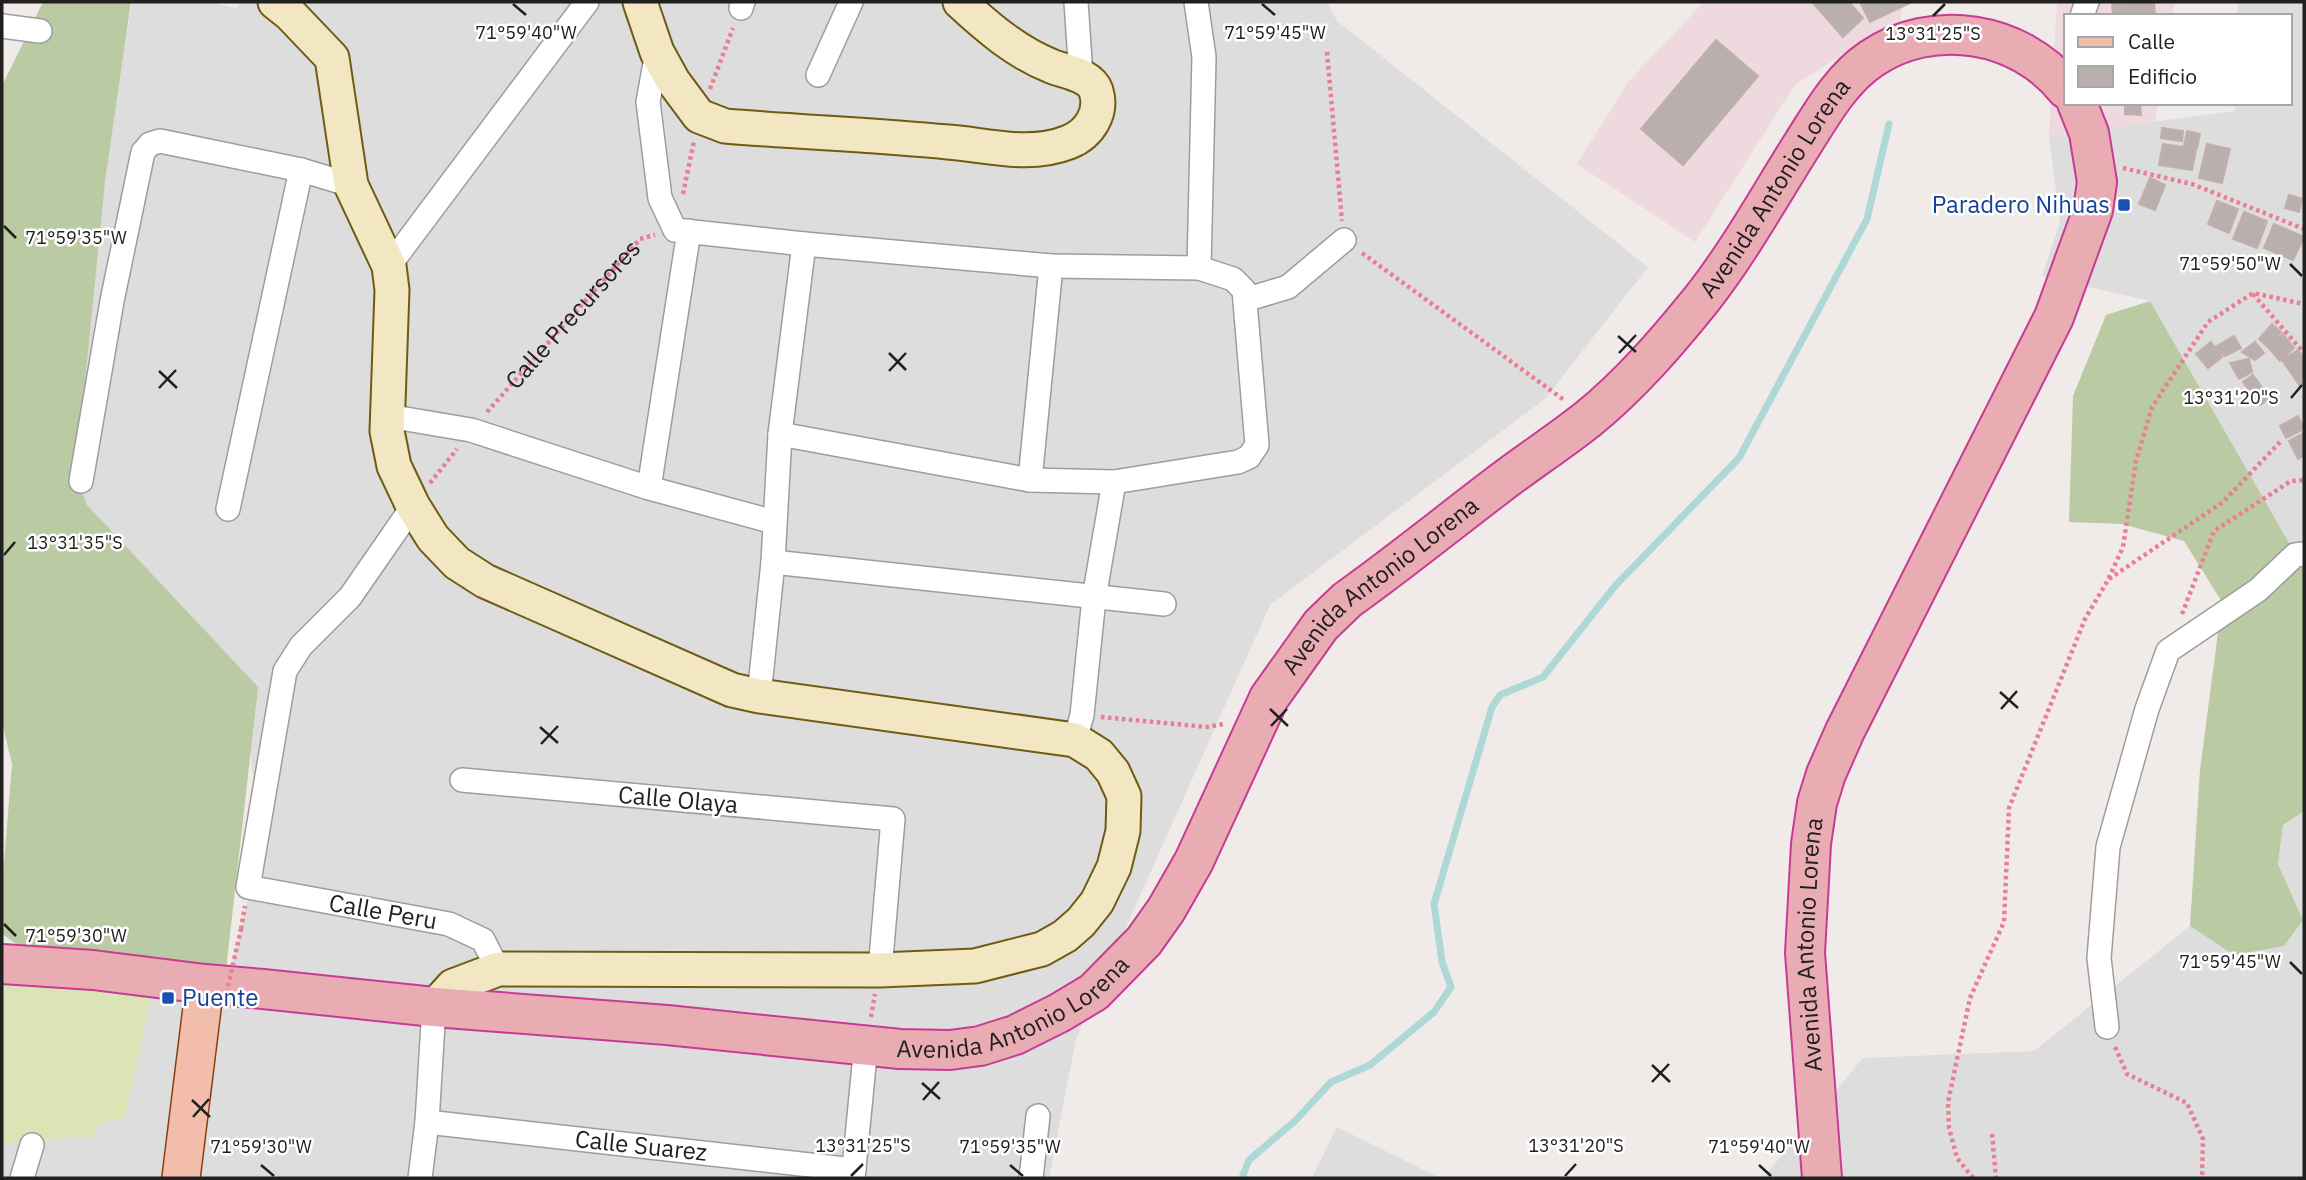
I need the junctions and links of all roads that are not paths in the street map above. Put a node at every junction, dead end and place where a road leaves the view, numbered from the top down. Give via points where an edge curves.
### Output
1 (275, 2) edge
2 (587, 2) edge
3 (640, 2) edge
4 (852, 2) edge
5 (960, 2) edge
6 (1076, 2) edge
7 (1196, 2) edge
8 (2, 26) edge
9 (40, 31) dead end
10 (657, 52) junction
11 (818, 75) dead end
12 (1081, 76) junction
13 (2064, 81) edge
14 (2077, 105) edge
15 (300, 170) junction
16 (351, 185) junction
17 (682, 230) junction
18 (1344, 240) road end
19 (804, 244) junction
20 (389, 266) junction
21 (1051, 266) junction
22 (1199, 268) junction
23 (1245, 300) junction
24 (387, 415) junction
25 (780, 434) junction
26 (1030, 480) junction
27 (81, 481) dead end
28 (1114, 482) junction
29 (649, 488) junction
30 (413, 506) junction
31 (229, 509) dead end
32 (774, 522) junction
33 (2304, 554) edge
34 (773, 562) junction
35 (1094, 597) junction
36 (1164, 604) dead end
37 (760, 696) junction
38 (1079, 727) junction
39 (462, 780) dead end
40 (2, 964) edge
41 (498, 969) junction
42 (880, 970) junction
43 (215, 992) junction
44 (434, 1007) junction
45 (2107, 1027) road end
46 (866, 1045) junction
47 (1038, 1116) dead end
48 (427, 1122) junction
49 (32, 1145) dead end
50 (854, 1174) edge
51 (22, 1178) edge
52 (181, 1178) edge
53 (420, 1178) edge
54 (1031, 1178) edge
55 (1822, 1178) edge

1 - 16 main road via 332,58
2 - 20 street
3 - 10 main road
4 - 11 street
5 - 12 main road via 1012,46
6 - 12 street
7 - 22 street via 1204,57
8 - 9 street
10 - 12 main road via 699,116 725,126 993,149 1069,142 1085,132 1094,122 1097,105 1096,91
10 - 17 street via 648,102 660,198
13 - 46 highway, Avenida Antonio Lorena via 2015,48 1956,33 1895,45 1869,59 1843,85 1729,261 1661,348 1589,418 1347,600 1321,625 1269,698 1194,861 1166,910 1144,941 1094,992 1015,1035 980,1046 929,1050
14 - 55 highway, Avenida Antonio Lorena via 2089,133 2097,182 2093,210 2054,317 1845,731 1817,803 1805,953
15 - 16 street
15 - 27 street via 160,141 143,152
15 - 31 street
16 - 20 main road
17 - 19 street
17 - 29 street
18 - 23 street via 1288,287
19 - 21 street
19 - 25 street
20 - 24 main road
21 - 22 street
21 - 26 street
22 - 23 street via 1233,279 1244,290
23 - 28 street via 1256,445 1249,457
24 - 29 street via 471,430
24 - 30 main road via 394,466
25 - 26 street
25 - 32 street
26 - 28 street
28 - 35 street
29 - 32 street
30 - 37 main road via 433,538 457,563 485,581 732,690
30 - 41 street, Calle Peru via 350,597 301,646 285,671 248,887 449,925 483,940
32 - 34 street
33 - 45 street via 2295,555 2258,590 2168,651 2108,847 2099,958
34 - 35 street
34 - 37 street
35 - 36 street
35 - 38 street
37 - 38 main road
38 - 42 main road via 1114,772 1124,796 1123,831 1114,867 1081,922 1042,948 975,966
39 - 42 street, Calle Olaya via 893,819
40 - 43 highway via 93,970
41 - 42 main road
41 - 44 main road via 453,986
43 - 44 highway, Avenida Antonio Lorena via 263,989
43 - 52 main road
44 - 46 highway, Avenida Antonio Lorena
44 - 48 street
46 - 50 street
47 - 54 street
48 - 50 street, Calle Suarez
48 - 53 street
49 - 51 street

